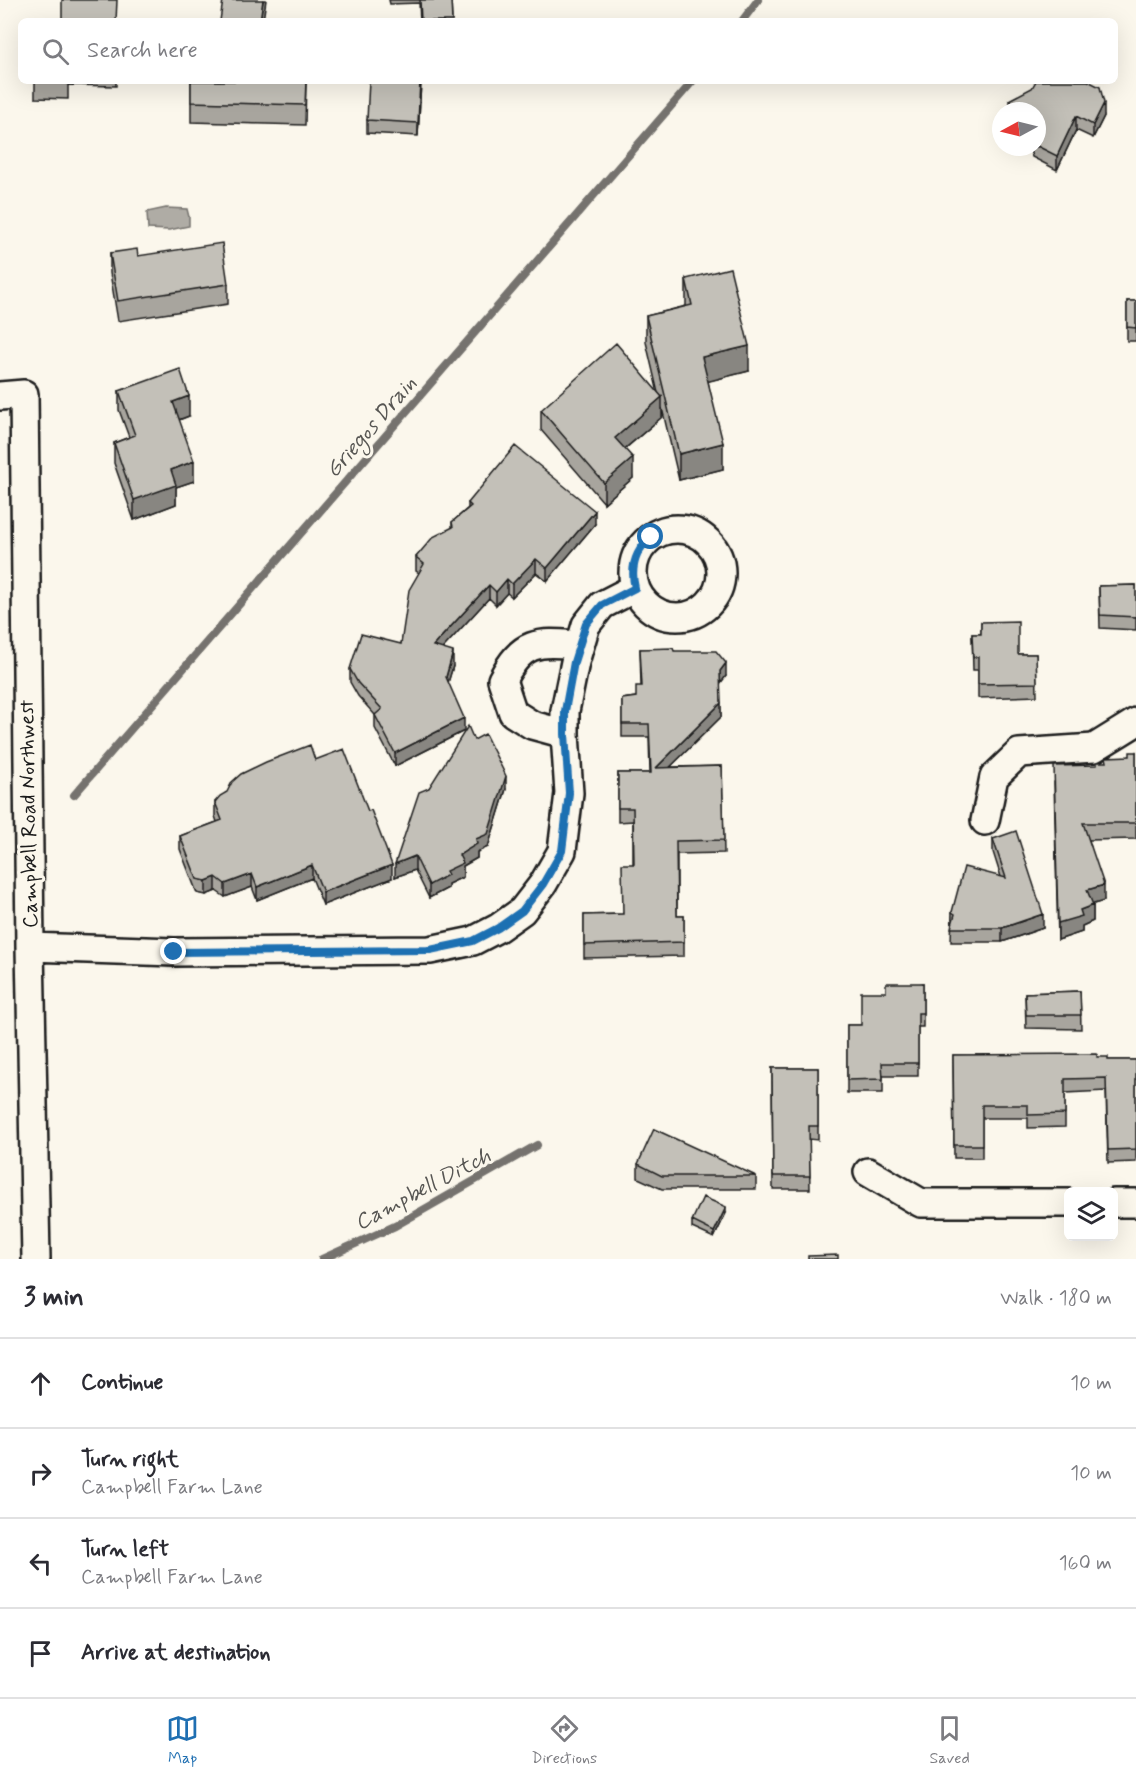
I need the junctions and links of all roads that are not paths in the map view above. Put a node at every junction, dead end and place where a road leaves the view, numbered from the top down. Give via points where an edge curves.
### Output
1 (0, 396) edge
2 (635, 588) dead end
3 (580, 645) junction
4 (1136, 722) edge
5 (565, 734) junction
6 (985, 821) dead end
7 (30, 947) junction
8 (868, 1172) dead end
9 (1064, 1203) edge
10 (1118, 1203) edge
11 (1136, 1203) edge
12 (36, 1259) edge

1 - 7 street, Campbell Road Northwest via 24,394
2 - 3 street via 602,605 586,624
3 - 5 street via 565,711
3 - 5 street via 545,642 526,649 511,663 502,680 513,713 532,725
4 - 6 street via 1094,748 1019,753 994,777
5 - 7 street via 569,793 562,851 522,911 473,941 407,951 174,952
7 - 12 street, Campbell Road Northwest
8 - 9 street via 921,1203
10 - 11 street

